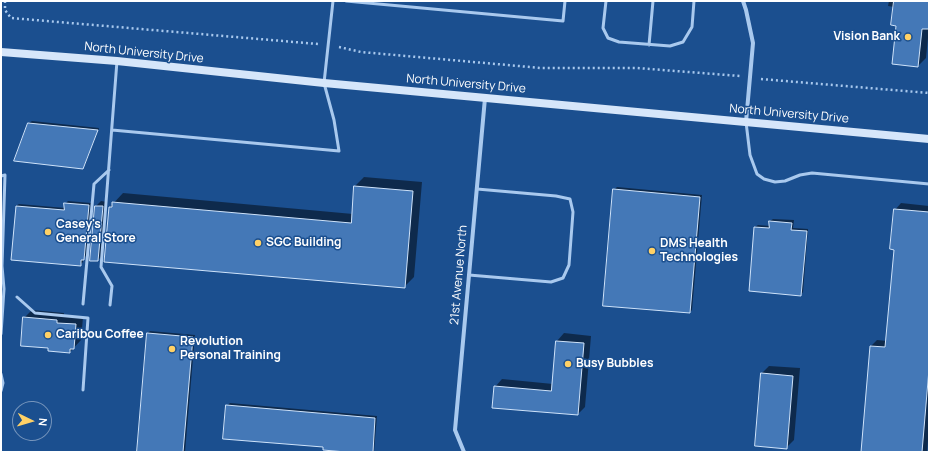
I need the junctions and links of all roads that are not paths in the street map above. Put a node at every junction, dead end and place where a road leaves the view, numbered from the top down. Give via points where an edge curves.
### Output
1 (333, 1) edge
2 (346, 1) edge
3 (565, 1) edge
4 (606, 1) edge
5 (653, 1) edge
6 (694, 1) edge
7 (743, 1) edge
8 (649, 45) junction
9 (1, 52) edge
10 (117, 61) junction
11 (324, 83) junction
12 (485, 98) junction
13 (746, 122) junction
14 (112, 130) junction
15 (929, 139) edge
16 (109, 170) junction
17 (3, 175) edge
18 (929, 184) edge
19 (477, 189) junction
20 (469, 275) junction
21 (17, 297) dead end
22 (83, 304) dead end
23 (110, 306) dead end
24 (1, 334) edge
25 (1, 374) edge
26 (83, 390) dead end
27 (1, 391) edge
28 (464, 452) edge

1 - 11 lane
2 - 3 lane via 563,21
4 - 8 lane via 603,28 608,38 619,42
5 - 8 lane
6 - 8 lane via 692,27 683,42 670,46
7 - 13 street via 753,43
9 - 10 main road, North University Drive
10 - 11 main road, North University Drive
10 - 14 lane
11 - 12 main road, North University Drive
11 - 14 lane via 339,151
12 - 13 main road, North University Drive
12 - 19 street, 21st Avenue North
13 - 15 main road, North University Drive
13 - 18 lane via 750,154 757,174 764,179 785,181 800,175 812,174
14 - 16 lane
16 - 22 lane via 94,184
16 - 23 lane via 101,267 112,286
17 - 24 lane via 4,289
19 - 20 street, 21st Avenue North
19 - 20 lane via 570,199 573,212 569,265 563,278 551,282
20 - 28 street, 21st Avenue North via 456,430
21 - 26 lane via 35,313 88,318
25 - 27 lane

